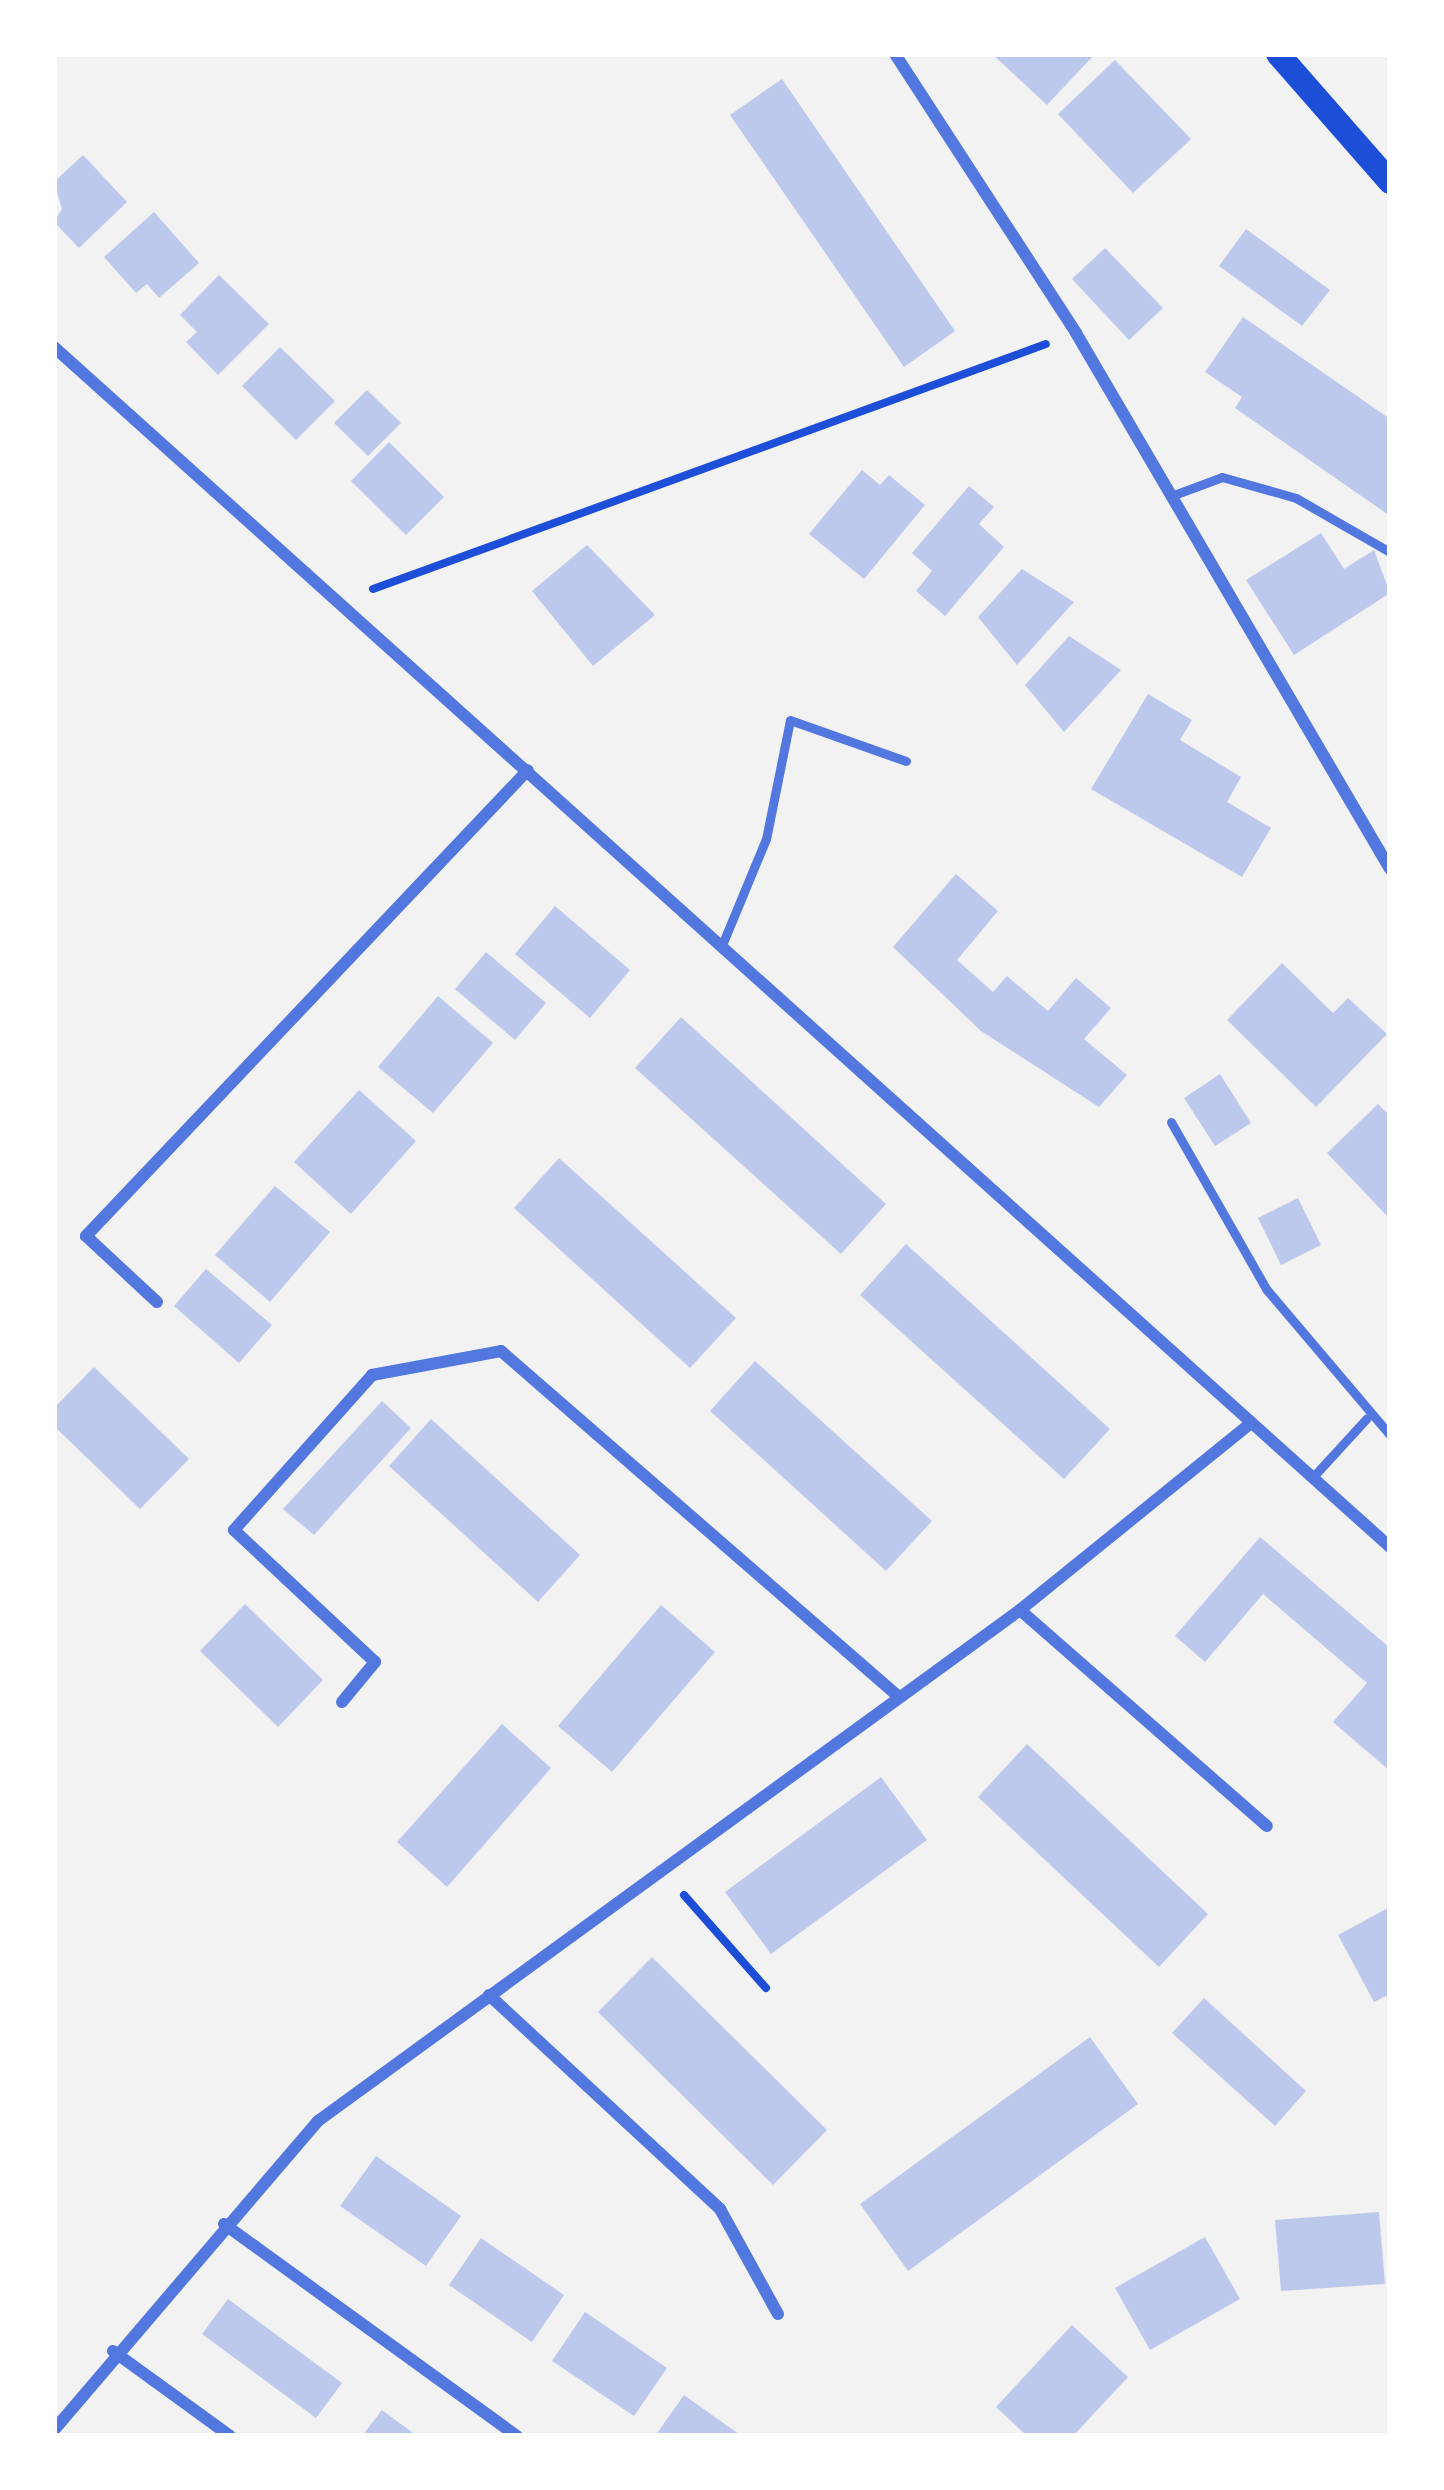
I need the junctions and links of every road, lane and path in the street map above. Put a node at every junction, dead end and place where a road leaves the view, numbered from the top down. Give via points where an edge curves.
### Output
1 (896, 54) edge
2 (1278, 54) edge
3 (1390, 182) edge
4 (1076, 334) junction
5 (54, 347) edge
6 (1171, 496) junction
7 (1390, 552) edge
8 (344, 600) junction
9 (906, 761) dead end
10 (529, 770) junction
11 (1390, 869) edge
12 (722, 945) junction
13 (1171, 1123) dead end
14 (158, 1302) dead end
15 (1367, 1418) junction
16 (1252, 1424) junction
17 (1390, 1435) edge
18 (1312, 1478) junction
19 (1390, 1547) edge
20 (1020, 1610) junction
21 (899, 1697) junction
22 (342, 1702) dead end
23 (1268, 1826) dead end
24 (663, 1871) junction
25 (766, 1988) dead end
26 (489, 1994) junction
27 (224, 2224) junction
28 (778, 2314) dead end
29 (113, 2351) junction
30 (54, 2430) edge
31 (517, 2435) edge
32 (230, 2436) edge

1 - 4 street
2 - 3 main road
4 - 6 street
4 - 8 path
5 - 8 street
6 - 7 lane via 1240,482 1296,498
6 - 11 street
8 - 10 street
9 - 12 lane via 790,720 766,839
10 - 12 street
10 - 14 street via 86,1236
12 - 16 street
13 - 15 lane via 1267,1290
15 - 17 lane
15 - 18 lane
16 - 18 street
16 - 20 street
18 - 19 street
20 - 21 street
20 - 23 street
21 - 22 street via 501,1351 372,1375 234,1531 375,1662
21 - 24 street
24 - 25 path
24 - 26 street
26 - 27 street via 318,2121
26 - 28 street via 721,2209
27 - 29 street
27 - 31 street
29 - 30 street
29 - 32 street

